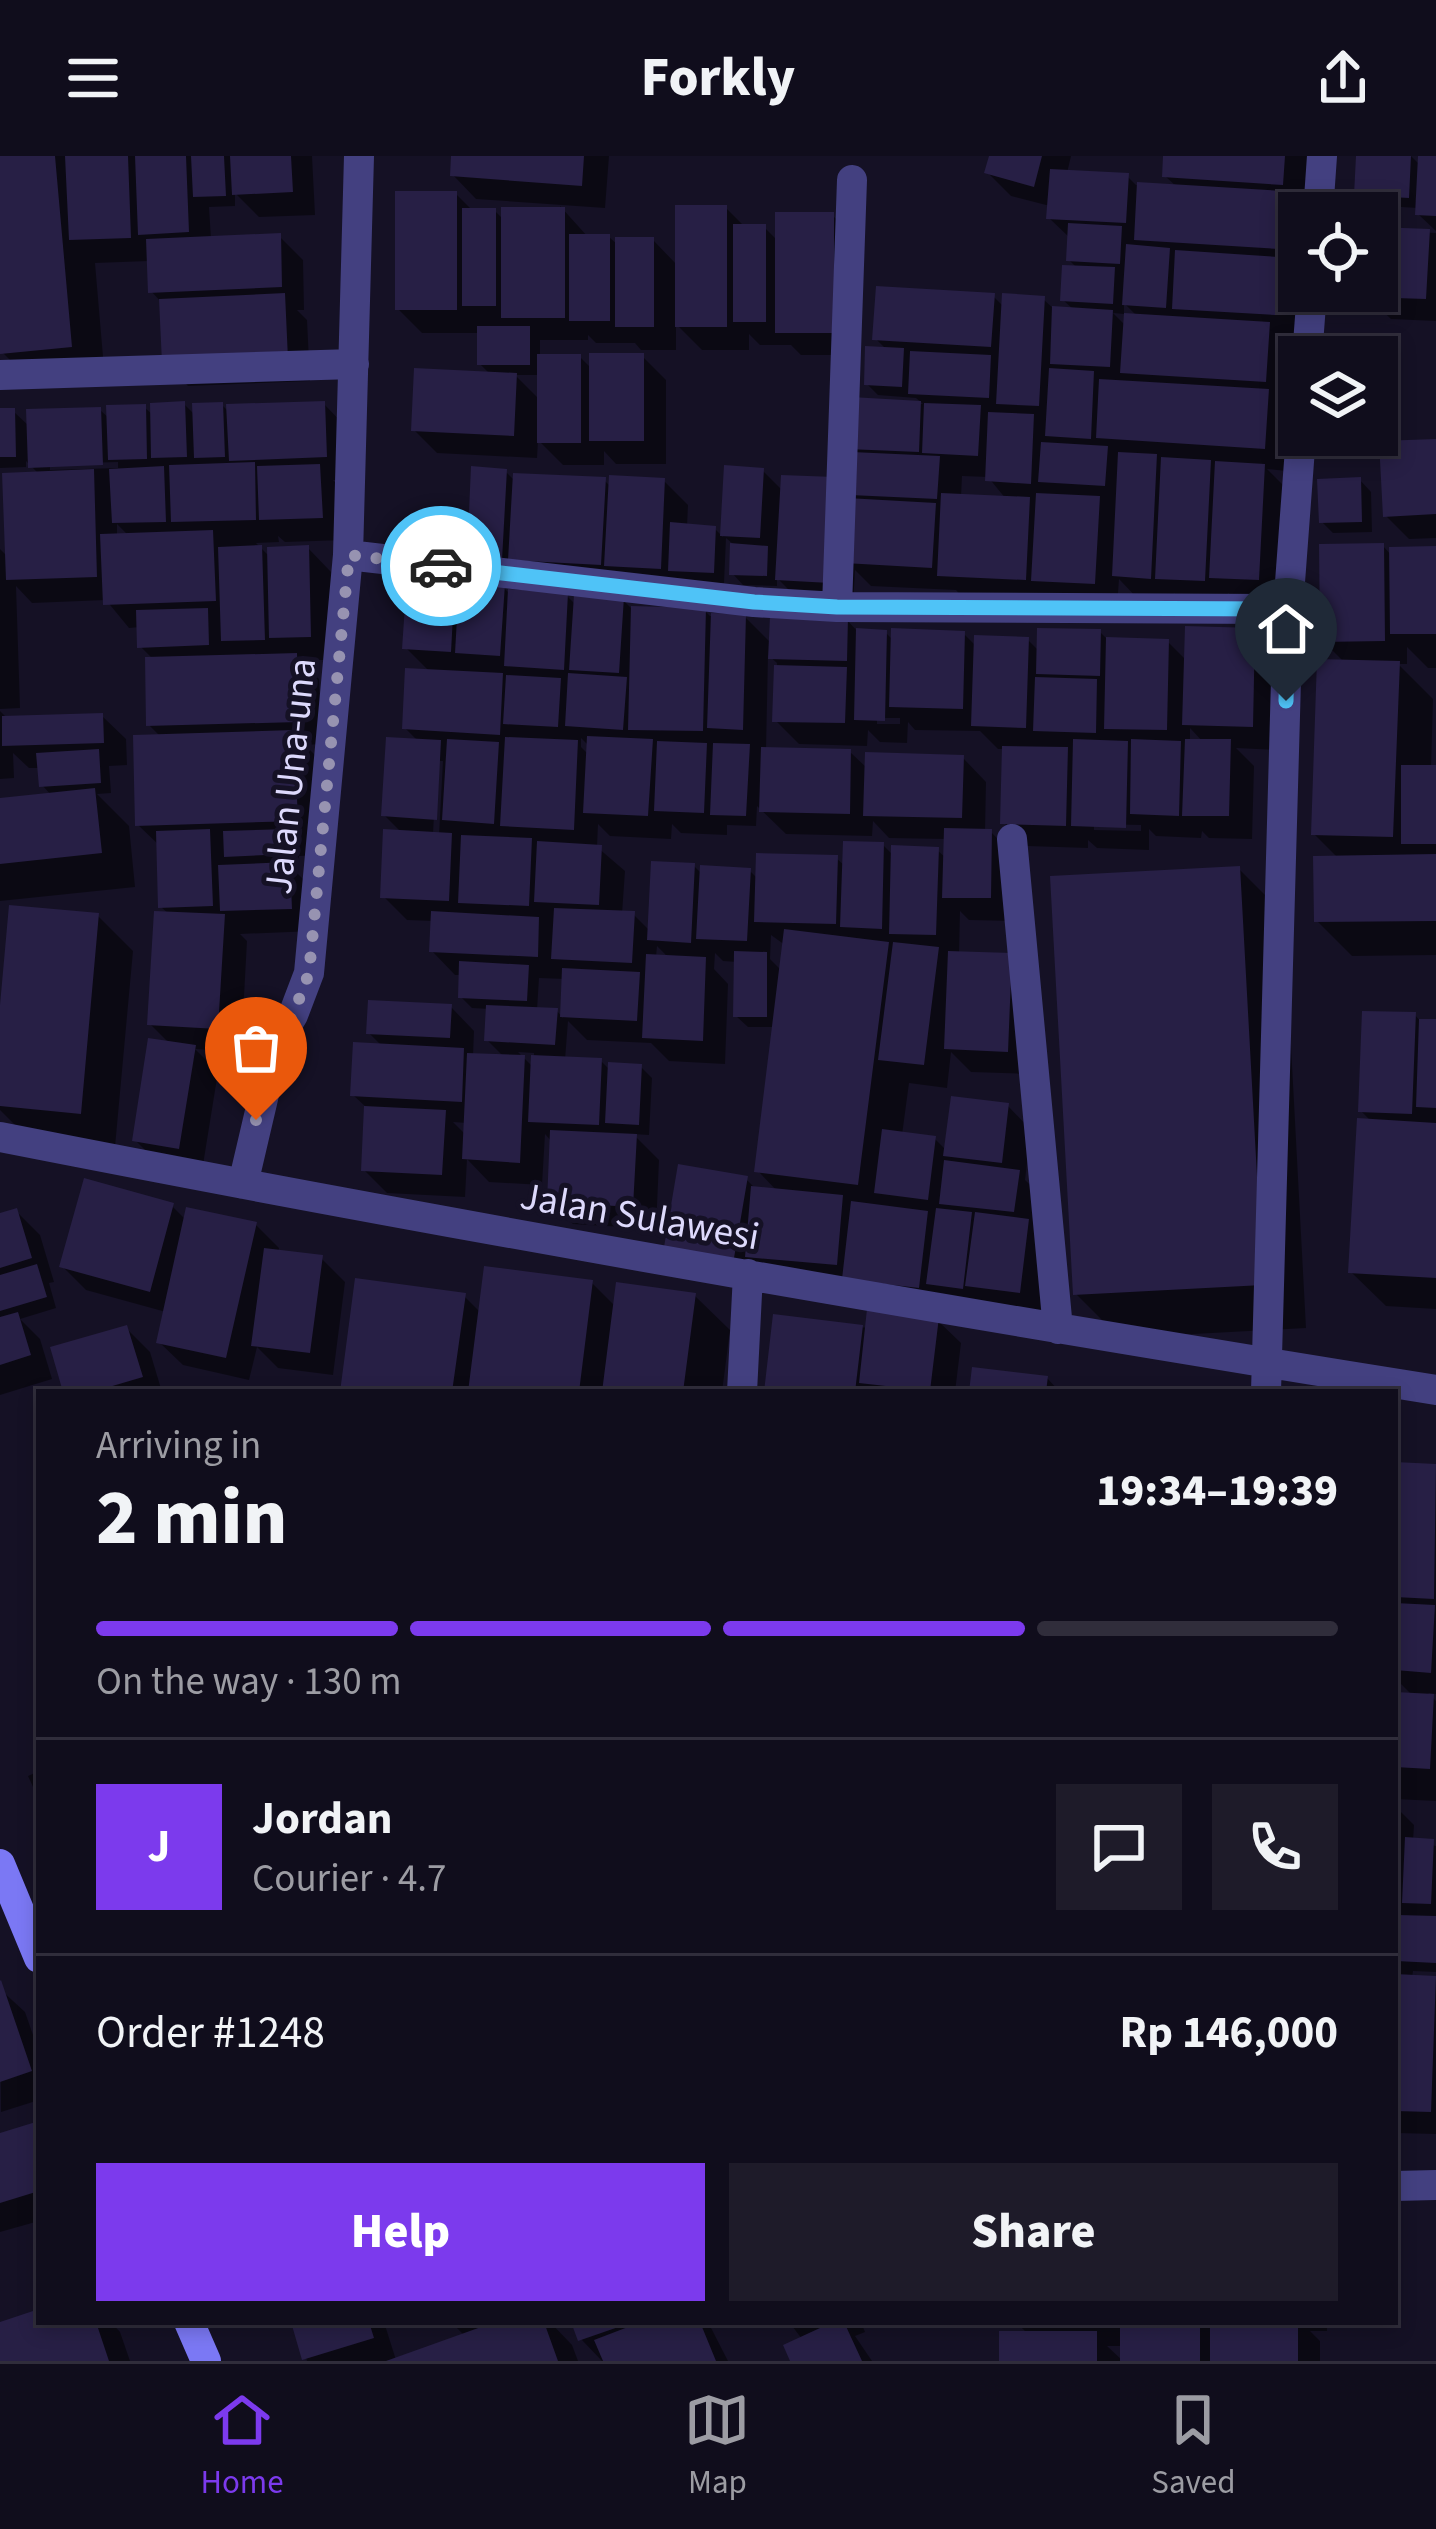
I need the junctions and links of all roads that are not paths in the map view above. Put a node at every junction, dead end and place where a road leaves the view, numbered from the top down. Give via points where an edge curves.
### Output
1 (358, 156) edge
2 (1322, 156) edge
3 (852, 180) dead end
4 (1319, 192) edge
5 (354, 364) junction
6 (0, 375) edge
7 (1299, 456) edge
8 (349, 555) junction
9 (837, 607) junction
10 (1288, 609) junction
11 (1012, 839) dead end
12 (0, 1137) edge
13 (242, 1184) junction
14 (748, 1274) junction
15 (1058, 1329) junction
16 (1267, 1377) edge
17 (742, 1389) edge
18 (1436, 1390) edge
19 (0, 1864) edge
20 (36, 1951) edge
21 (1436, 2185) edge
22 (1398, 2186) edge
23 (191, 2325) edge
24 (206, 2361) edge

1 - 5 street, Jalan Una-una
2 - 4 street
3 - 9 street
5 - 6 street
5 - 8 street, Jalan Una-una
7 - 10 street
8 - 9 street
8 - 13 street, Jalan Una-una via 309,973 276,1043
9 - 10 street
10 - 16 street
11 - 15 street
12 - 13 street, Jalan Sulawesi
13 - 14 street, Jalan Sulawesi
14 - 15 street, Jalan Sulawesi
14 - 17 street
15 - 16 street, Jalan Sulawesi
16 - 18 street, Jalan Sulawesi
19 - 20 main road
21 - 22 street
23 - 24 main road

